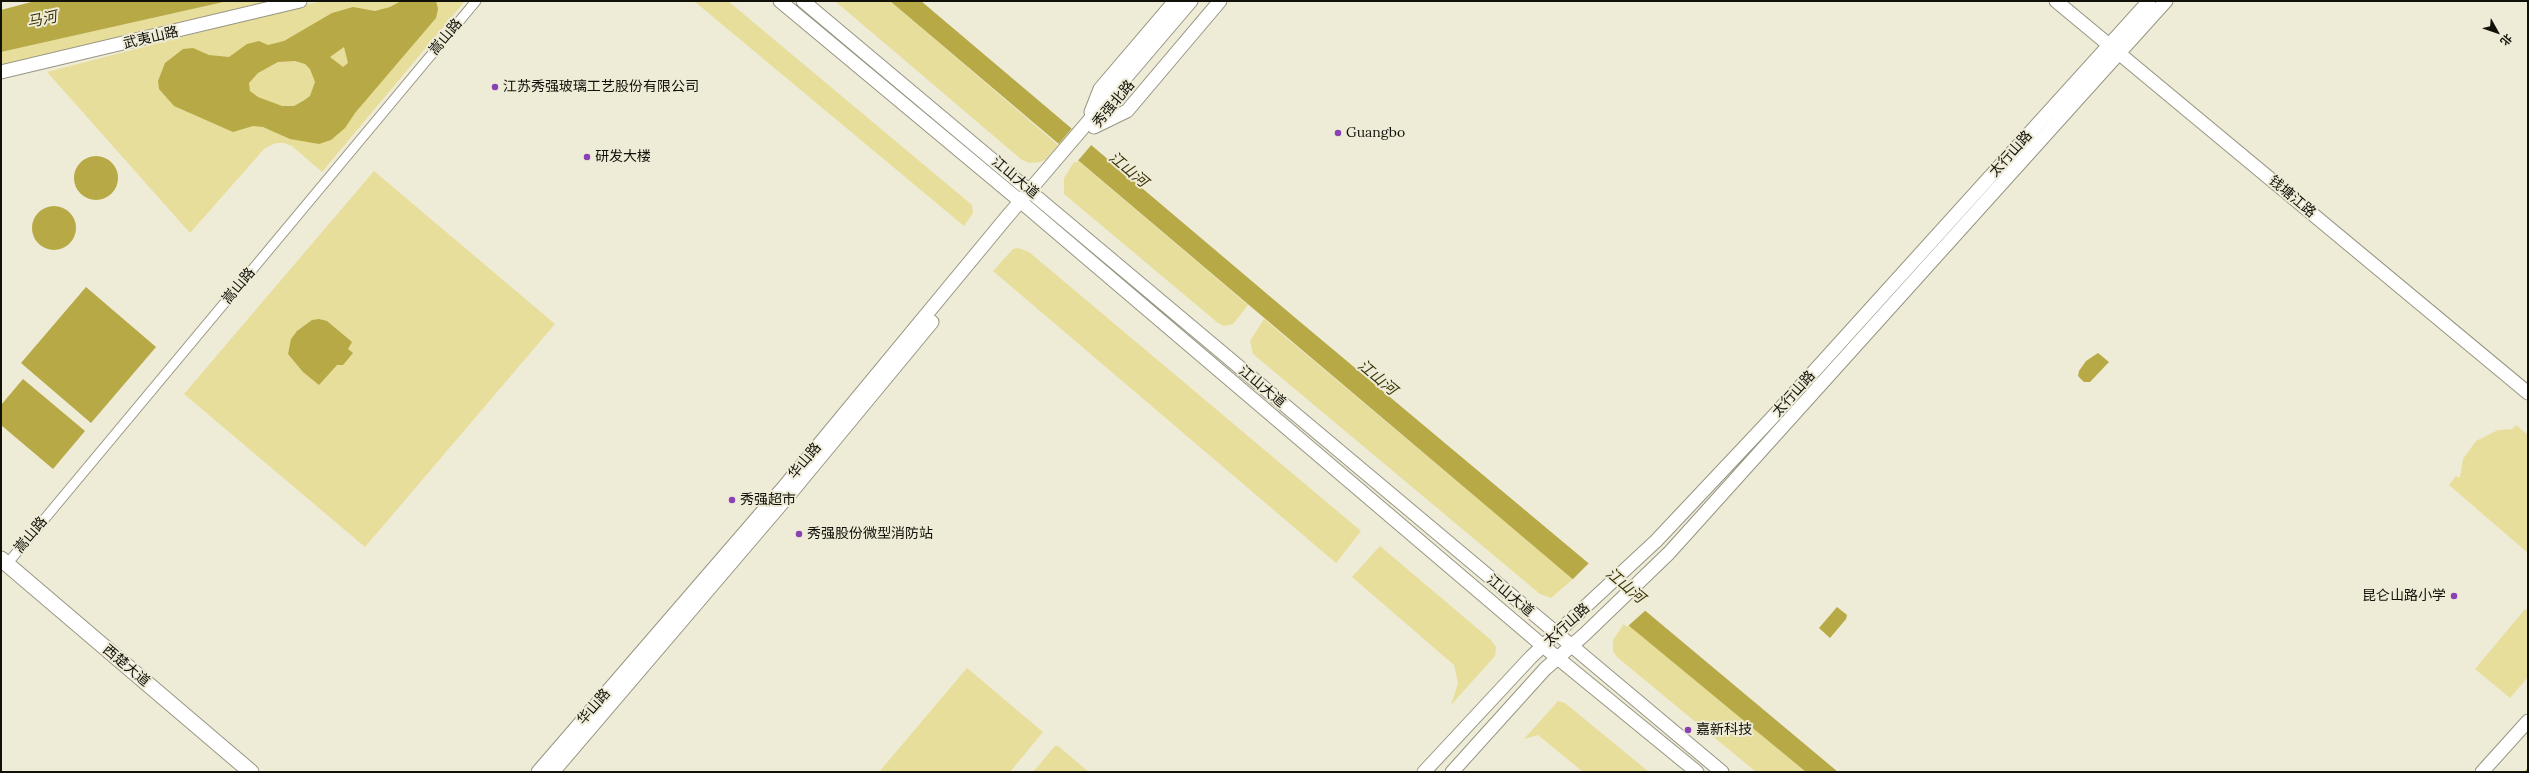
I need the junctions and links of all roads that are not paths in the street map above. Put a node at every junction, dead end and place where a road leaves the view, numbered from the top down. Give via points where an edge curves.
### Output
1 (300, 1) edge
2 (476, 1) edge
3 (780, 1) edge
4 (804, 1) edge
5 (1175, 1) edge
6 (1191, 1) edge
7 (1202, 1) edge
8 (1220, 1) edge
9 (2056, 1) edge
10 (2149, 1) edge
11 (2166, 1) edge
12 (2114, 50) junction
13 (1, 72) edge
14 (1090, 126) junction
15 (1033, 193) junction
16 (1024, 204) junction
17 (2528, 393) edge
18 (3, 565) edge
19 (1555, 634) junction
20 (1543, 646) junction
21 (1571, 647) junction
22 (1558, 658) junction
23 (2528, 721) edge
24 (251, 772) edge
25 (538, 772) edge
26 (553, 772) edge
27 (1424, 772) edge
28 (1452, 772) edge
29 (1697, 772) edge
30 (1722, 772) edge
31 (2482, 772) edge

1 - 13 street, 武夷山路
2 - 18 street, 嵩山路
3 - 16 street, 江山大道
4 - 15 street, 江山大道
5 - 14 street via 1100,90
6 - 14 street, 秀强北路
7 - 14 street, 秀强北路
8 - 14 street via 1127,112
9 - 12 street, 钱塘江路
10 - 12 street, 太行山路
11 - 12 street, 太行山路
12 - 17 street, 钱塘江路
12 - 19 street, 太行山路 via 1656,541
12 - 21 street, 太行山路 via 1669,553
14 - 15 street, 秀强北路
15 - 16 street, 秀强北路
15 - 19 street, 江山大道
16 - 20 street, 江山大道
16 - 25 street, 华山路
16 - 26 street, 华山路 via 790,494
18 - 24 main road, 西楚大道
19 - 20 street, 太行山路
19 - 21 street, 江山大道
20 - 22 street, 江山大道
20 - 27 street, 太行山路
21 - 22 street, 太行山路
21 - 30 street, 江山大道
22 - 28 street, 太行山路 via 1545,669
22 - 29 street, 江山大道
23 - 31 street

